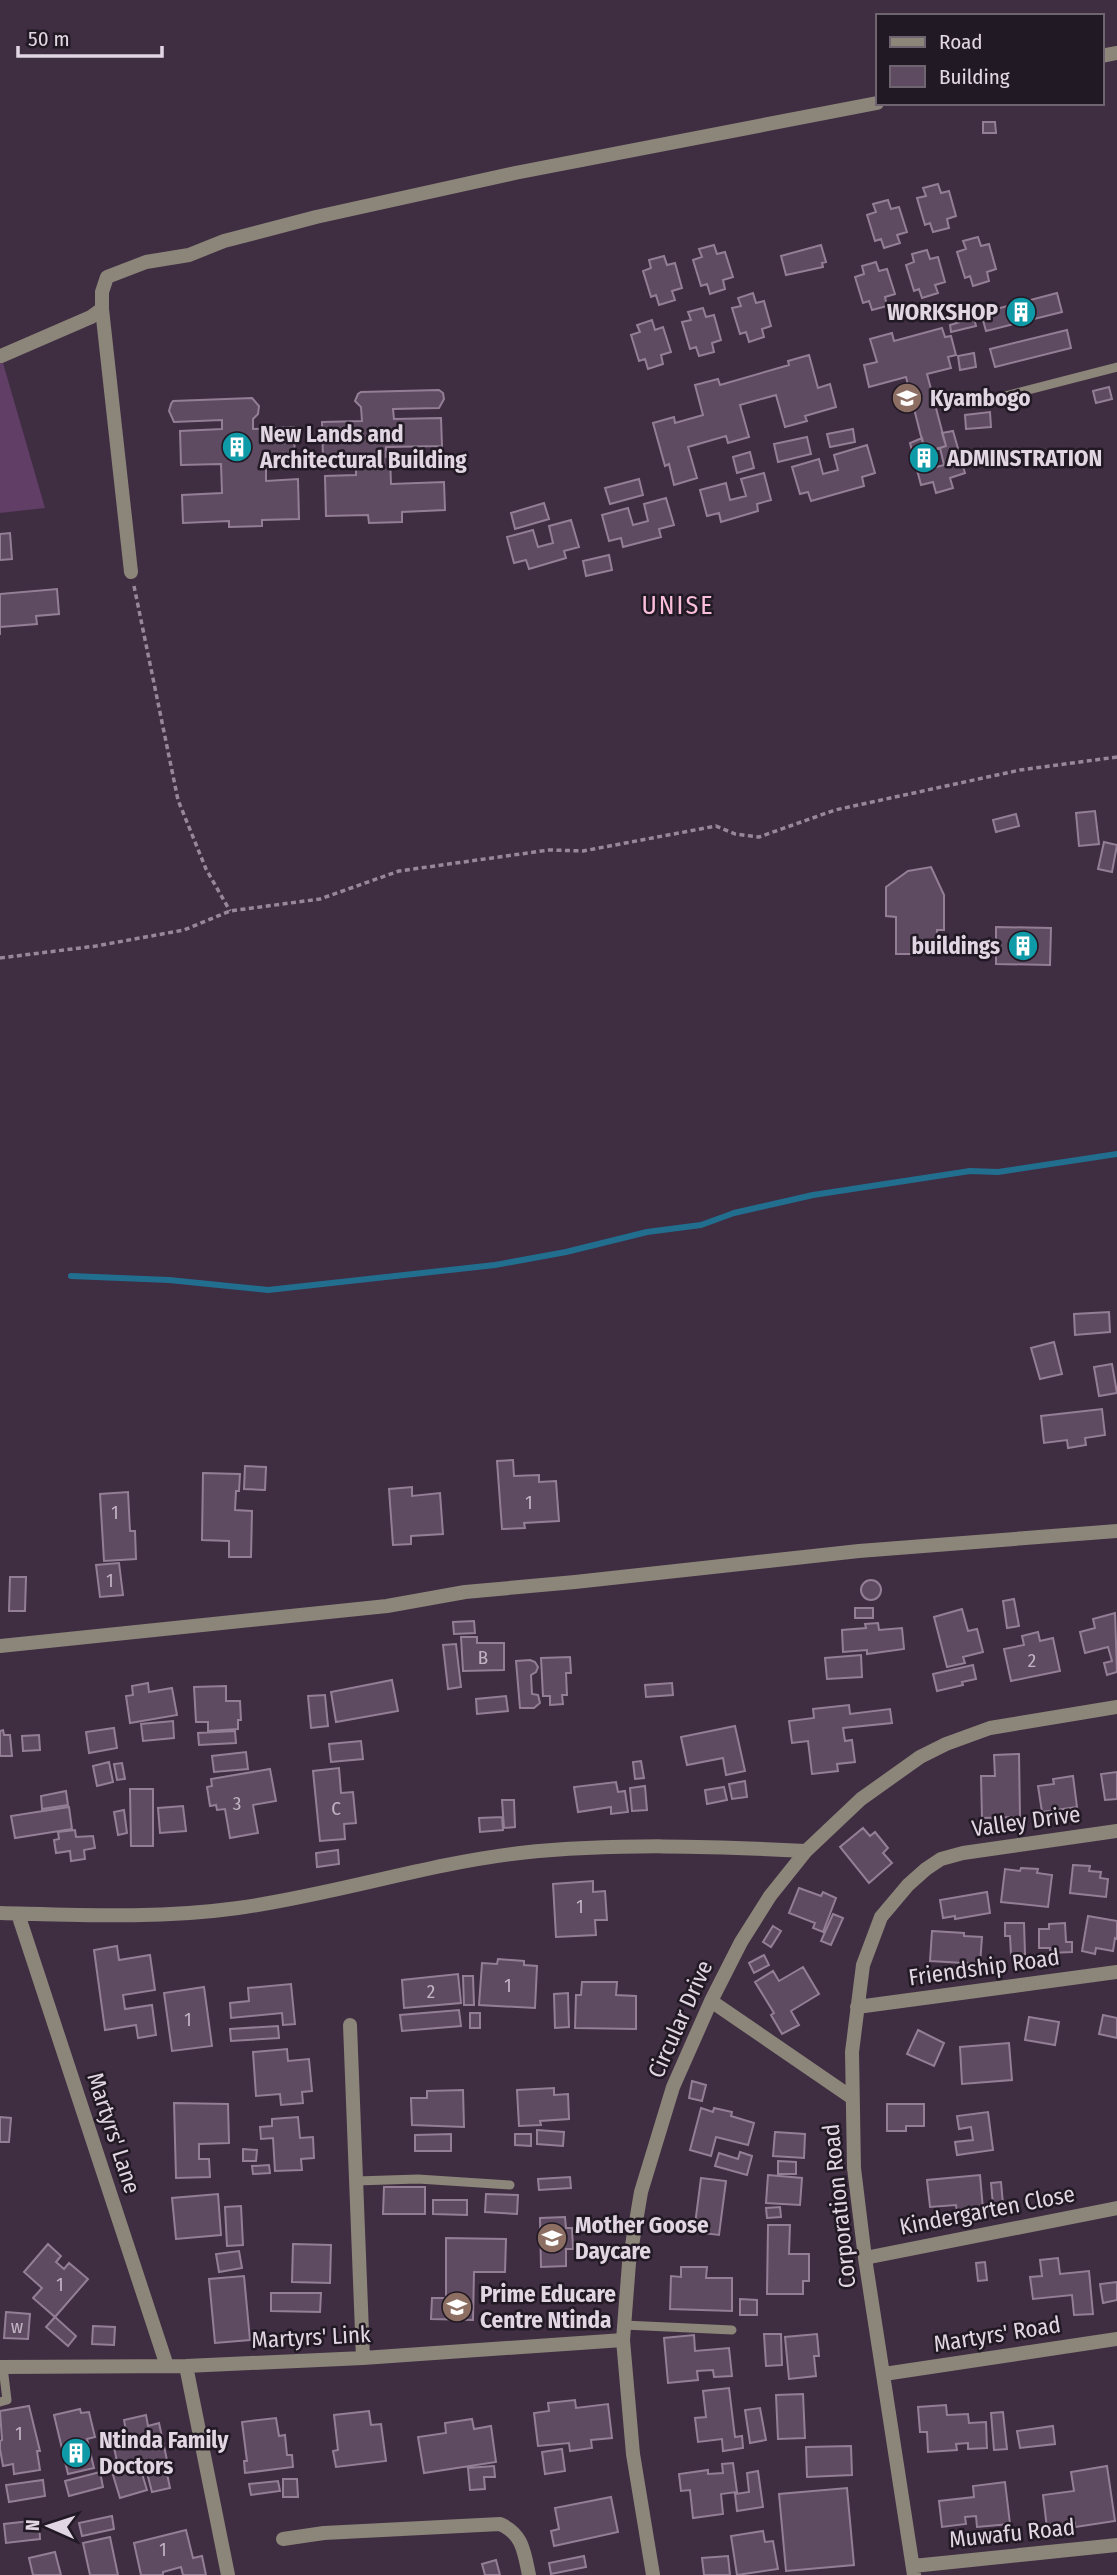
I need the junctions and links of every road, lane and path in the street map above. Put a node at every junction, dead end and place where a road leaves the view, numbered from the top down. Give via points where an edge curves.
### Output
1 (876, 103) edge
2 (102, 309) junction
3 (1, 356) edge
4 (1117, 367) edge
5 (974, 404) dead end
6 (131, 572) joint
7 (1117, 757) edge
8 (230, 911) junction
9 (0, 958) edge
10 (1117, 1531) edge
11 (0, 1646) edge
12 (1117, 1707) edge
13 (1117, 1831) edge
14 (806, 1852) junction
15 (941, 1859) joint
16 (0, 1913) edge
17 (18, 1914) junction
18 (1117, 1972) edge
19 (711, 2001) junction
20 (857, 2007) junction
21 (351, 2025) dead end
22 (851, 2096) junction
23 (356, 2181) junction
24 (510, 2185) dead end
25 (1117, 2208) edge
26 (865, 2258) junction
27 (733, 2330) dead end
28 (624, 2332) junction
29 (1117, 2339) edge
30 (363, 2358) junction
31 (167, 2366) junction
32 (186, 2366) junction
33 (1, 2367) edge
34 (884, 2374) junction
35 (0, 2402) edge
36 (283, 2539) dead end
37 (1117, 2544) edge
38 (913, 2571) edge
39 (228, 2575) edge
40 (529, 2575) edge
41 (653, 2575) edge

1 - 2 street via 502,176 223,241 107,277
2 - 3 street
2 - 6 street
4 - 5 lane
6 - 8 path via 178,800 206,869
7 - 8 path via 1020,770 835,810 759,837 716,826 583,851 491,857 399,871 320,899
8 - 9 path via 184,930
10 - 11 street via 859,1551
12 - 14 street, Circular Drive via 990,1728 946,1744 861,1799
13 - 15 street, Valley Drive
14 - 17 street via 598,1847 520,1853 238,1908 119,1916
14 - 19 street, Circular Drive via 769,1896
15 - 20 street, Corporation Road via 908,1885 881,1917 863,1965
16 - 17 street
17 - 31 street, Martyrs' Lane
18 - 20 street, Friendship Road
19 - 22 street
19 - 28 street, Circular Drive via 673,2087 641,2192
20 - 22 street, Corporation Road
21 - 23 street
22 - 26 street, Corporation Road via 853,2168
23 - 24 lane via 418,2179
23 - 30 street
25 - 26 street, Kindergarten Close
26 - 34 street, Corporation Road
27 - 28 lane
28 - 30 street, Martyrs' Link
28 - 41 street, Circular Drive via 633,2455
29 - 34 street, Martyrs' Road
30 - 32 street, Martyrs' Link
31 - 32 street, Martyrs' Link
31 - 33 street, Martyrs' Link
32 - 39 street
33 - 35 lane via 7,2400
34 - 38 street, Corporation Road
36 - 40 street via 500,2524 521,2540
37 - 38 street, Muwafu Road

